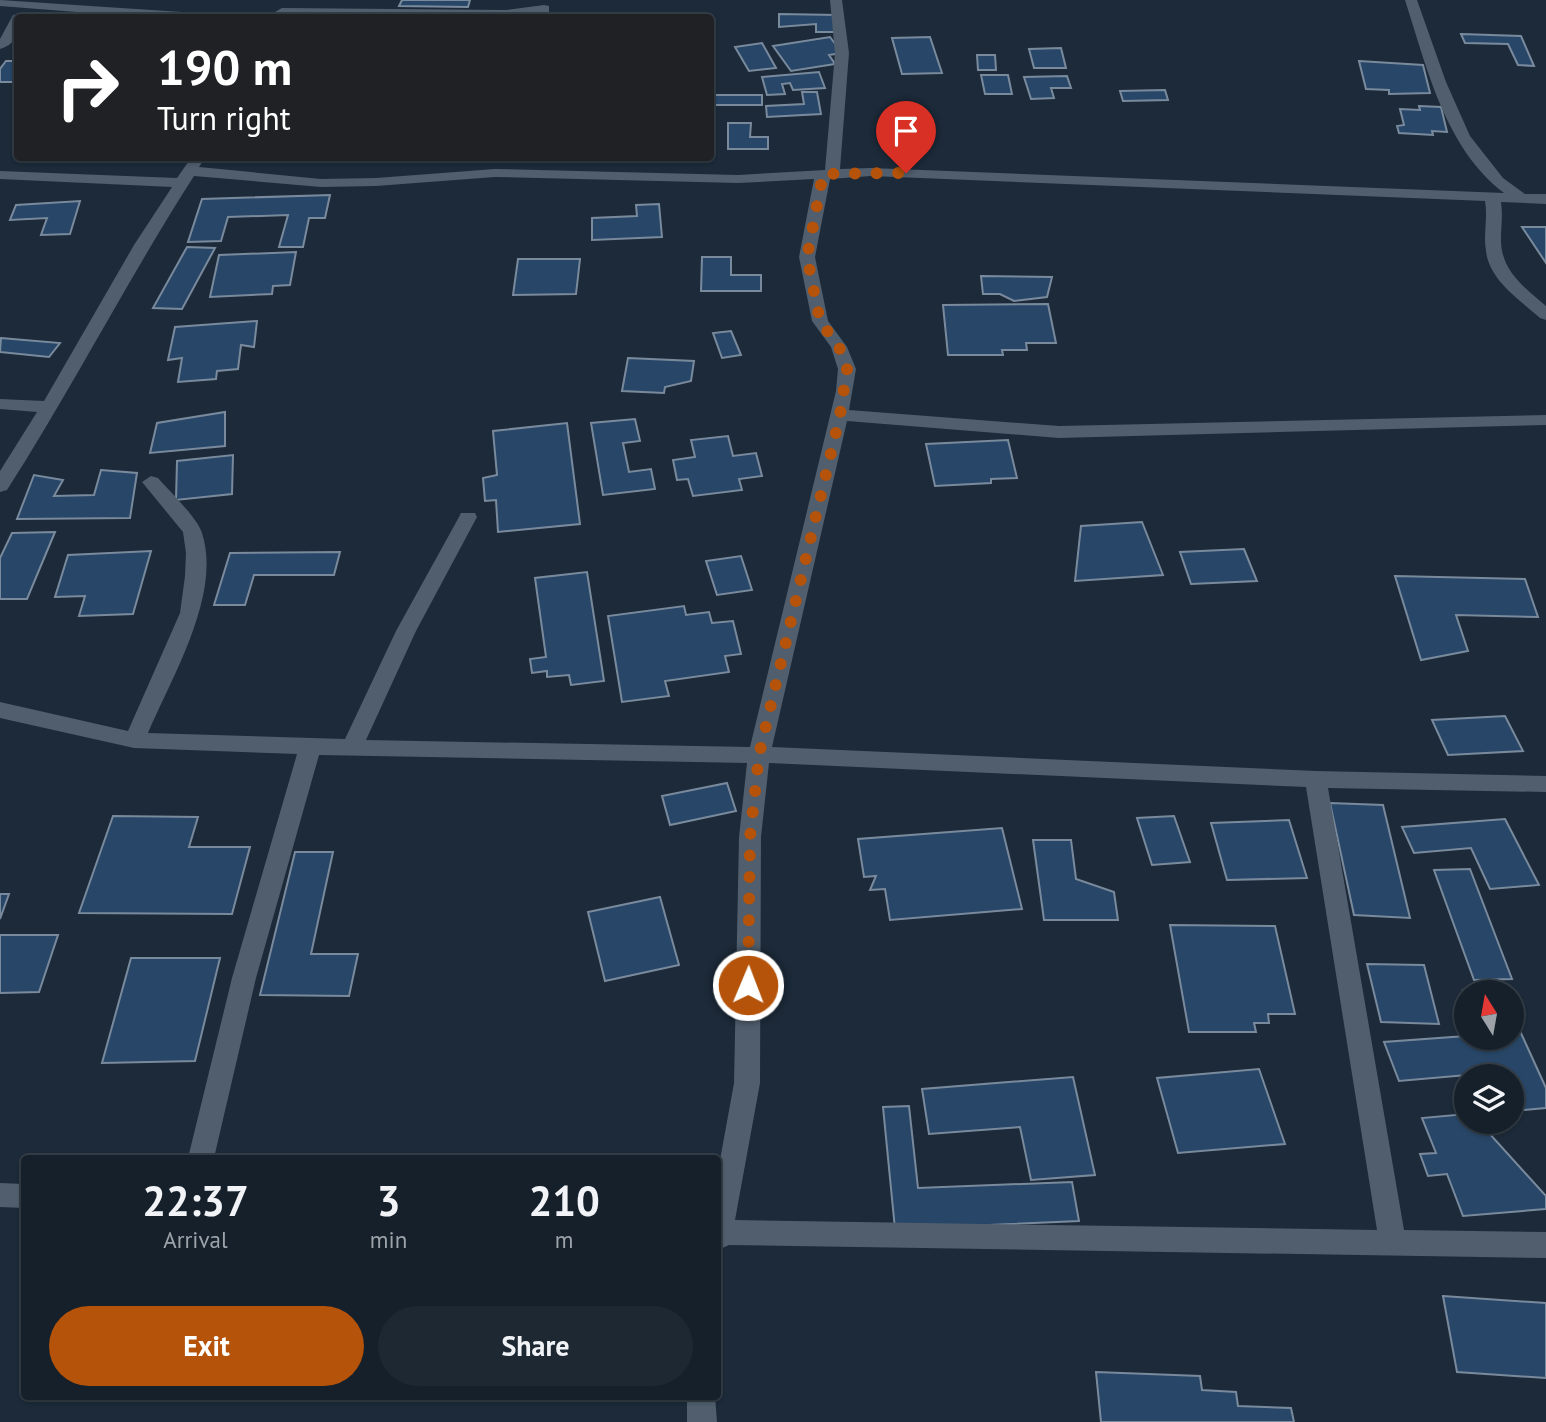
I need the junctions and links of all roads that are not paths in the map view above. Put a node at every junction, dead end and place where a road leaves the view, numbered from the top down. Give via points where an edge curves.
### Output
1 (836, 0) edge
2 (1411, 0) edge
3 (0, 2) edge
4 (39, 5) junction
5 (544, 9) edge
6 (283, 10) edge
7 (24, 14) edge
8 (159, 14) edge
9 (14, 26) edge
10 (0, 45) edge
11 (517, 161) edge
12 (191, 171) edge
13 (827, 173) junction
14 (0, 174) edge
15 (518, 174) junction
16 (1492, 197) junction
17 (1521, 198) junction
18 (1546, 199) edge
19 (1546, 208) edge
20 (1546, 315) edge
21 (0, 404) edge
22 (49, 407) junction
23 (840, 415) junction
24 (1546, 420) edge
25 (151, 482) dead end
26 (0, 486) edge
27 (468, 517) dead end
28 (0, 710) edge
29 (134, 740) junction
30 (310, 747) junction
31 (352, 747) junction
32 (759, 755) junction
33 (1316, 779) junction
34 (1546, 784) edge
35 (202, 1155) edge
36 (0, 1195) edge
37 (21, 1196) edge
38 (721, 1218) edge
39 (721, 1234) edge
40 (1393, 1243) junction
41 (1546, 1245) edge
42 (701, 1400) edge
43 (702, 1422) edge

1 - 13 street via 842,53
2 - 17 street via 1447,103 1480,163 1497,183
3 - 4 street
4 - 7 street
4 - 8 street
5 - 6 street via 506,14
9 - 10 street
11 - 15 street
12 - 14 street
12 - 15 street via 321,183
12 - 22 street via 142,245
13 - 15 street via 738,179
13 - 16 street
13 - 23 street via 807,257 820,321 839,347 847,369
16 - 17 street
16 - 20 street via 1496,260 1517,290
17 - 18 street
17 - 19 street
21 - 22 street
22 - 26 street
23 - 24 street via 1059,432
23 - 32 street
25 - 29 street via 192,531 195,576 190,614
27 - 31 street via 406,631
28 - 29 street
29 - 30 street
30 - 31 street
30 - 35 street via 244,978
31 - 32 street
32 - 33 street
32 - 38 street via 750,837 747,1083
33 - 34 street
33 - 40 street
36 - 37 street
39 - 40 street
40 - 41 street
42 - 43 street

